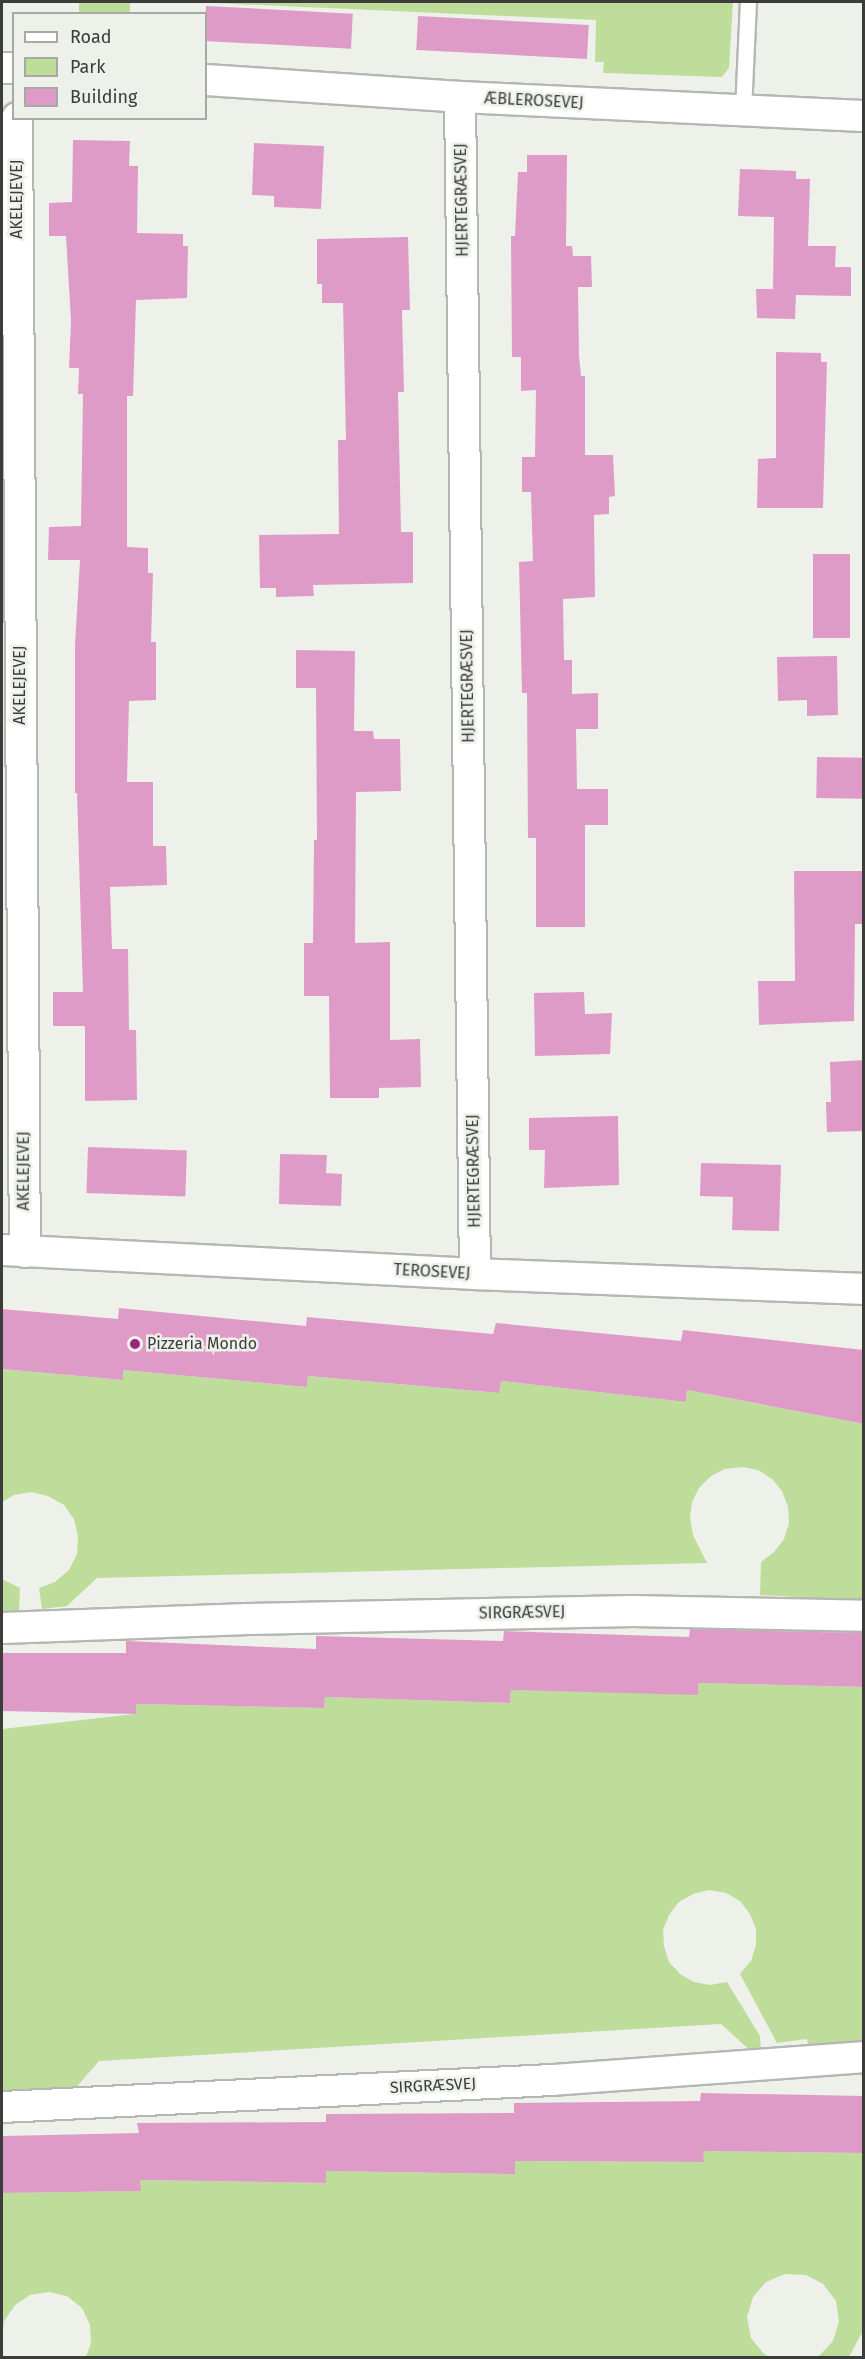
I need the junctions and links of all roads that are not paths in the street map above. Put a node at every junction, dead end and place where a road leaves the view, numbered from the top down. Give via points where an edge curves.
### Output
1 (748, 2) edge
2 (207, 80) edge
3 (460, 97) junction
4 (743, 111) junction
5 (864, 116) edge
6 (17, 120) edge
7 (13, 1251) edge
8 (475, 1274) junction
9 (864, 1289) edge
10 (864, 1616) edge
11 (2, 1628) edge
12 (864, 2057) edge
13 (2, 2107) edge

1 - 4 lane
2 - 3 street, ÆBLEROSEVEJ
3 - 4 street, ÆBLEROSEVEJ
3 - 8 street, HJERTEGRÆSVEJ
4 - 5 street, ÆBLEROSEVEJ
6 - 7 street, AKELEJEVEJ
7 - 8 street, TEROSEVEJ
8 - 9 street, TEROSEVEJ
10 - 11 street, SIRGRÆSVEJ via 633,1611
12 - 13 street, SIRGRÆSVEJ via 552,2080

